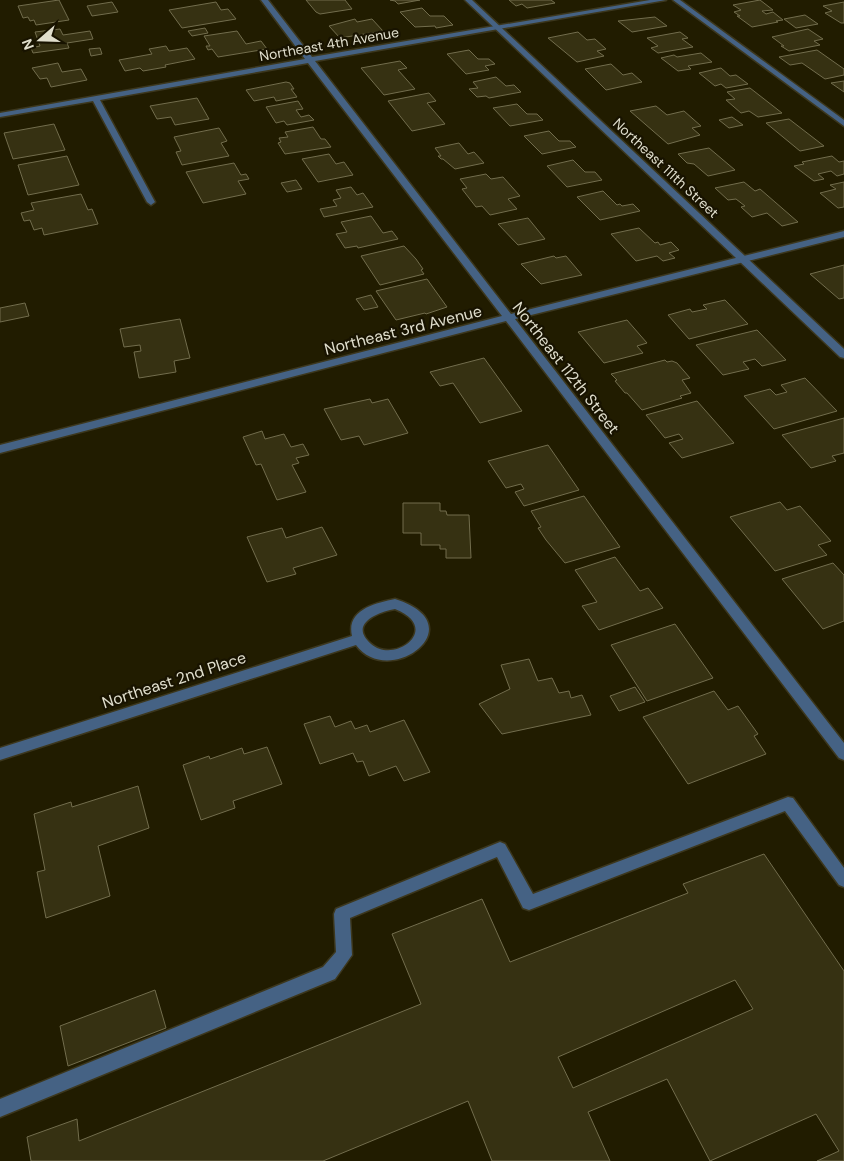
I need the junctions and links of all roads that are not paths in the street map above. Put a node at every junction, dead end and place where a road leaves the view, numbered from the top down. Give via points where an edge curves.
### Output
1 (264, 0) edge
2 (468, 0) edge
3 (663, 0) edge
4 (676, 0) edge
5 (497, 27) junction
6 (310, 60) junction
7 (95, 98) junction
8 (0, 114) edge
9 (844, 124) edge
10 (151, 202) dead end
11 (844, 234) edge
12 (743, 260) junction
13 (507, 318) junction
14 (844, 356) edge
15 (0, 449) edge
16 (358, 639) junction
17 (0, 754) edge
18 (844, 754) edge
19 (844, 880) edge
20 (0, 1108) edge

1 - 6 street, Northeast 112th Street
2 - 5 street, Northeast 111th Street
3 - 5 street, Northeast 4th Avenue
4 - 9 street
5 - 6 street, Northeast 4th Avenue
5 - 12 street, Northeast 111th Street
6 - 7 street, Northeast 4th Avenue
6 - 13 street, Northeast 112th Street
7 - 8 street, Northeast 4th Avenue
7 - 10 street
11 - 12 street, Northeast 3rd Avenue
12 - 13 street, Northeast 3rd Avenue
12 - 14 street, Northeast 111th Street
13 - 15 street, Northeast 3rd Avenue
13 - 18 street, Northeast 112th Street
16 - 16 street via 356,628 360,618 381,605 395,604 407,608 423,624 422,635 416,645 398,654 378,654
16 - 17 street, Northeast 2nd Place
19 - 20 street via 788,803 529,903 500,849 342,914 344,955 329,973

